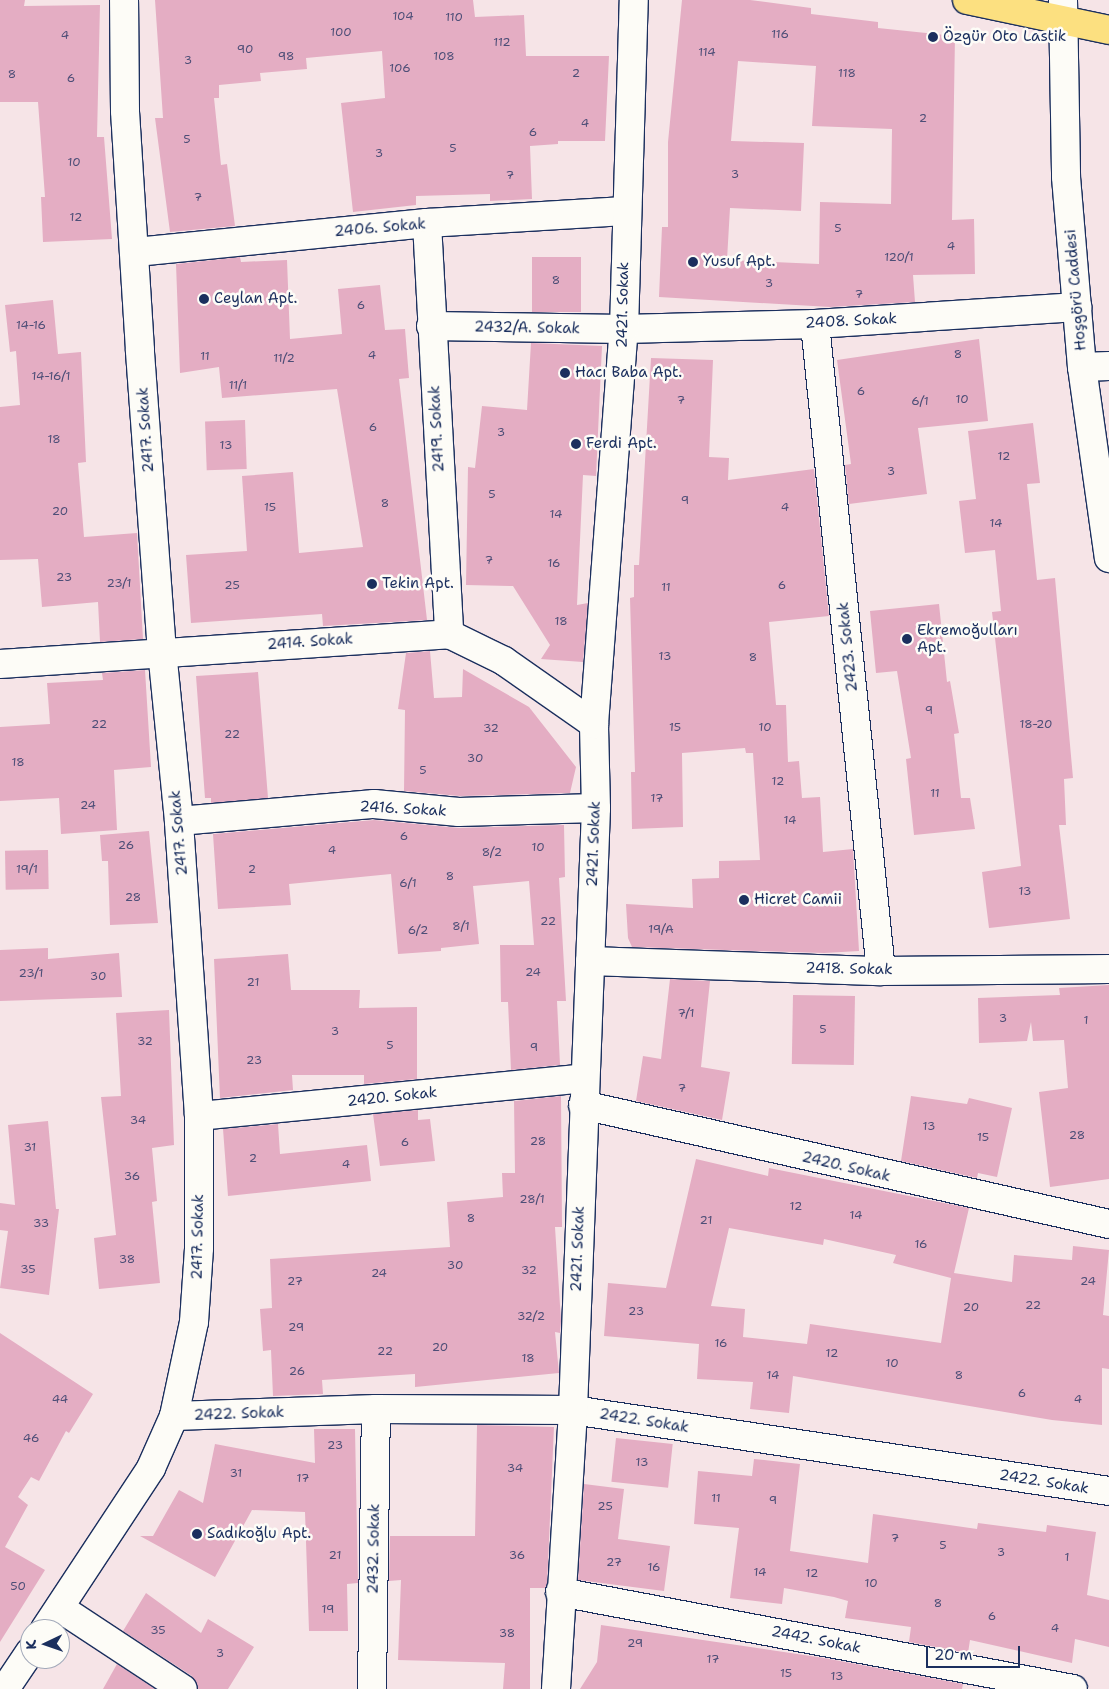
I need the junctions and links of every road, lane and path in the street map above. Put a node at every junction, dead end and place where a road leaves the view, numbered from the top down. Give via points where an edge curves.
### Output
1 (124, 0) edge
2 (634, 0) edge
3 (967, 0) edge
4 (1063, 10) edge
5 (1109, 30) edge
6 (625, 212) junction
7 (427, 224) junction
8 (136, 252) junction
9 (1077, 307) junction
10 (815, 324) junction
11 (431, 326) junction
12 (624, 329) junction
13 (1109, 366) edge
14 (1082, 367) junction
15 (1109, 558) edge
16 (449, 634) junction
17 (162, 652) junction
18 (0, 664) edge
19 (594, 724) junction
20 (596, 808) junction
21 (179, 821) junction
22 (590, 961) junction
23 (1109, 969) edge
24 (881, 971) junction
25 (584, 1078) junction
26 (583, 1105) junction
27 (199, 1116) junction
28 (1109, 1224) edge
29 (376, 1409) junction
30 (573, 1410) junction
31 (174, 1416) junction
32 (1109, 1492) edge
33 (560, 1592) junction
34 (53, 1618) edge
35 (20, 1667) edge
36 (5, 1689) edge
37 (183, 1689) edge
38 (372, 1689) edge
39 (556, 1689) edge
40 (1073, 1689) edge

1 - 8 street, 2417. Sokak via 125,111
2 - 6 street, 2421. Sokak
3 - 4 main road
4 - 5 main road
4 - 9 street, Hoşgörü Caddesi via 1066,177
6 - 7 street, 2406. Sokak
6 - 12 street, 2421. Sokak
7 - 8 street, 2406. Sokak
7 - 11 street, 2419. Sokak
8 - 17 street, 2417. Sokak
9 - 10 street, 2408. Sokak
9 - 14 street, Hoşgörü Caddesi
10 - 12 street, 2408. Sokak
10 - 24 street, 2423. Sokak
11 - 12 street, 2432/A. Sokak
11 - 16 street, 2419. Sokak
12 - 19 street, 2421. Sokak
13 - 14 street
14 - 15 street, Hoşgörü Caddesi
16 - 17 street, 2414. Sokak
16 - 19 street, 2414. Sokak via 504,661
17 - 18 street, 2414. Sokak
17 - 21 street, 2417. Sokak
19 - 20 street, 2421. Sokak
20 - 21 street, 2416. Sokak via 459,812 374,804
20 - 22 street, 2421. Sokak
21 - 27 street, 2417. Sokak
22 - 24 street, 2418. Sokak
22 - 25 street, 2421. Sokak
23 - 24 street, 2418. Sokak
25 - 26 street, 2421. Sokak
25 - 27 street, 2420. Sokak
26 - 28 street, 2420. Sokak
26 - 30 street, 2421. Sokak
27 - 31 street, 2417. Sokak via 199,1248 194,1322
29 - 30 street, 2422. Sokak
29 - 31 street, 2422. Sokak
29 - 38 street, 2432. Sokak
30 - 32 street, 2422. Sokak
30 - 33 street, 2421. Sokak
31 - 34 street, 2417. Sokak via 151,1468
33 - 39 street, 2421. Sokak
33 - 40 street, 2442. Sokak
34 - 37 street
35 - 36 street

